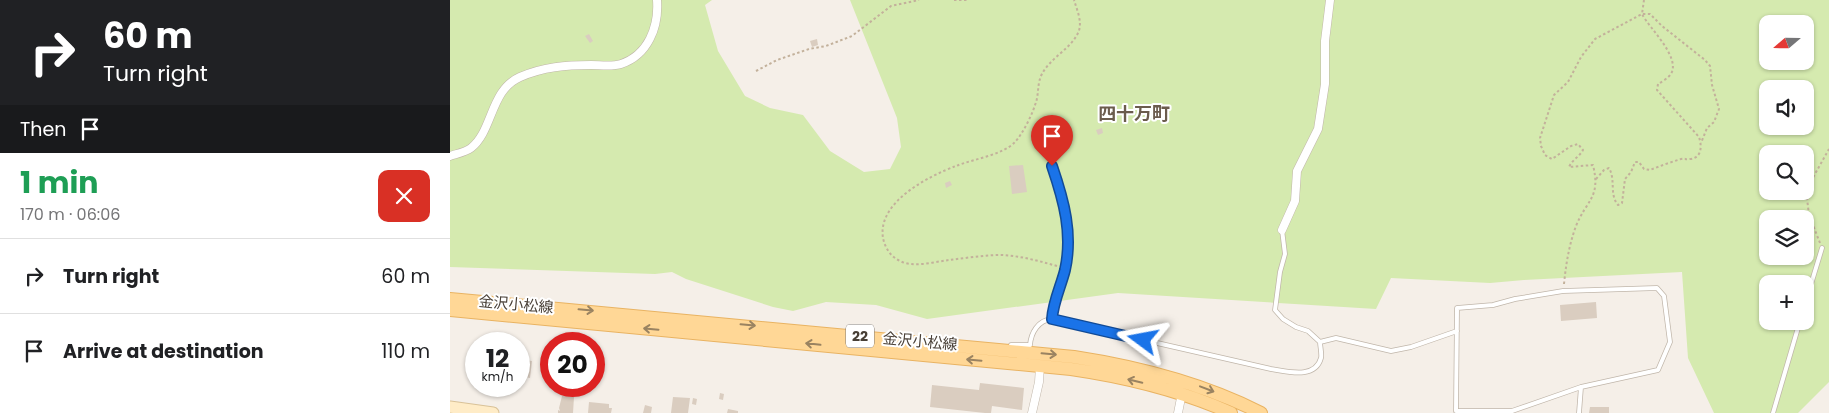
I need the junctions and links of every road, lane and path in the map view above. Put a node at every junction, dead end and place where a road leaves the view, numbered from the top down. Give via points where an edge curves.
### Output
1 (657, 0) edge
2 (919, 0) edge
3 (954, 0) edge
4 (967, 0) edge
5 (1074, 0) edge
6 (1330, 0) edge
7 (1644, 0) edge
8 (1642, 14) junction
9 (756, 71) dead end
10 (1701, 143) junction
11 (1829, 148) edge
12 (450, 156) edge
13 (1052, 166) dead end
14 (1596, 179) junction
15 (1282, 230) joint
16 (1822, 248) joint
17 (1065, 268) junction
18 (1814, 275) edge
19 (1563, 291) junction
20 (450, 299) edge
21 (450, 310) edge
22 (1052, 319) junction
23 (1797, 330) edge
24 (1457, 331) junction
25 (1320, 342) junction
26 (964, 346) junction
27 (1040, 366) junction
28 (1581, 387) junction
29 (1182, 393) junction
30 (450, 408) edge
31 (493, 413) edge
32 (1032, 413) edge
33 (1178, 413) edge
34 (1231, 413) edge
35 (1261, 413) edge
36 (1579, 413) edge
37 (1773, 413) edge

1 - 12 street via 654,31 640,55 620,65 544,68 518,78 507,86 493,107 482,136 471,149
2 - 9 path via 892,6 852,36
3 - 4 path
5 - 17 path via 1080,22 1079,32 1041,75 1036,105 1016,142 1006,149 924,180 898,200 883,224 888,253 900,262 915,264 1002,255
6 - 15 street via 1324,41 1325,84 1318,129 1297,171 1295,201
7 - 8 path
8 - 10 path via 1668,52 1673,68 1671,74 1658,84 1657,90
8 - 10 path via 1650,14 1710,66 1719,108
8 - 14 path via 1595,39 1568,82 1554,95 1540,138 1545,155 1552,159 1578,144 1583,150 1569,167 1592,165
10 - 14 path via 1701,150 1691,159 1650,170 1635,162 1625,179 1622,202 1618,205 1612,194 1609,168
11 - 16 path via 1806,190 1809,215
13 - 17 street via 1069,230
14 - 19 path via 1571,242
15 - 25 lane via 1285,254 1275,310 1283,319 1308,331
16 - 18 lane
17 - 22 street
19 - 24 lane via 1494,305 1457,308
19 - 28 lane via 1657,288 1664,296 1670,342 1658,370
20 -> 26 main road, 金沢小松線 / 22
27 -> 21 main road, 金沢小松線 / 22
22 - 25 lane via 1271,369 1302,373 1315,368 1321,358
22 - 26 lane via 1047,319 1031,334 1030,345
23 - 37 lane
24 - 25 lane via 1392,351 1336,338
24 - 28 lane via 1456,411 1512,410
26 -> 35 main road, 金沢小松線 / 22 via 1074,356 1146,370 1200,387
29 -> 27 main road, 金沢小松線 / 22 via 1107,374
27 - 32 street via 1040,382
28 - 36 lane
29 - 33 street
29 - 34 main road, 金沢小松線 / 22
30 - 31 street

